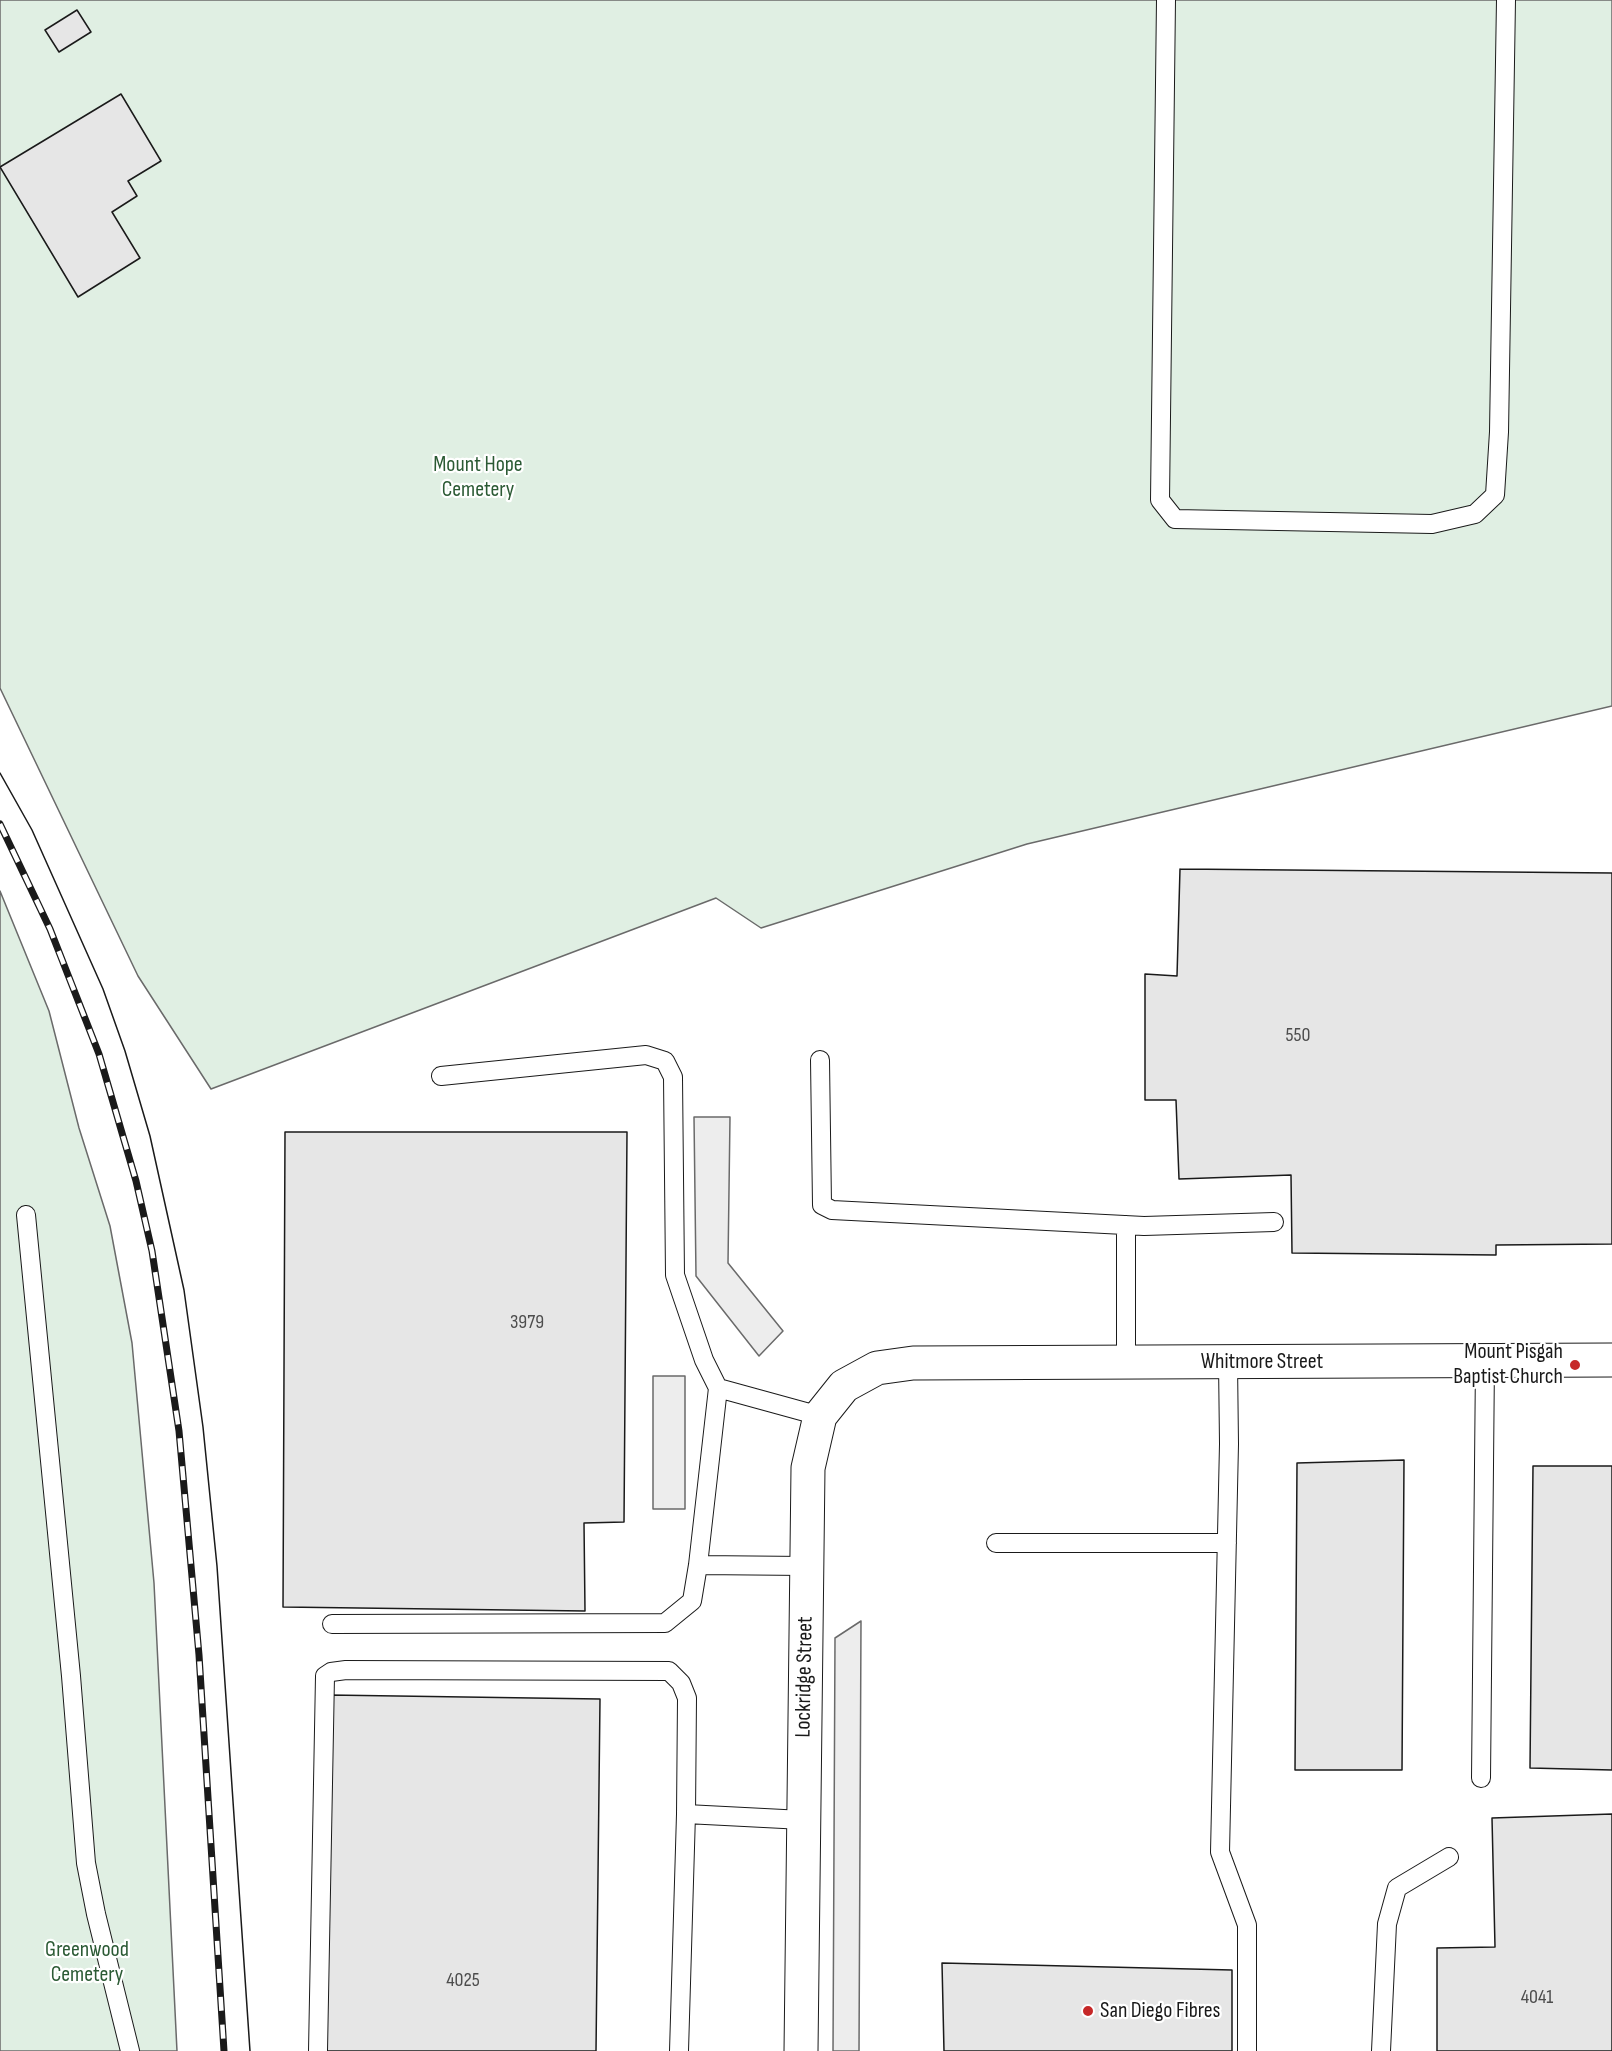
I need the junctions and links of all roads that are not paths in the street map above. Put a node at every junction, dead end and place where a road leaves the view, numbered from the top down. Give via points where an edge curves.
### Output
1 (1166, 0) edge
2 (1506, 0) edge
3 (820, 1060) dead end
4 (441, 1076) dead end
5 (26, 1215) dead end
6 (1274, 1222) dead end
7 (1126, 1225) junction
8 (1612, 1360) edge
9 (1485, 1361) junction
10 (1126, 1362) junction
11 (1228, 1362) junction
12 (913, 1364) joint
13 (718, 1388) junction
14 (820, 1416) junction
15 (996, 1543) dead end
16 (1227, 1543) junction
17 (698, 1565) junction
18 (806, 1566) junction
19 (332, 1624) dead end
20 (1481, 1778) dead end
21 (686, 1814) junction
22 (804, 1820) junction
23 (1449, 1857) dead end
24 (130, 2051) edge
25 (318, 2051) edge
26 (679, 2051) edge
27 (801, 2051) edge
28 (1247, 2051) edge
29 (1381, 2051) edge

1 - 2 lane via 1160,500 1175,519 1432,524 1475,514 1495,495 1500,420
3 - 7 lane via 822,1205 832,1210
4 - 13 lane via 646,1055 665,1061 673,1077 675,1275
5 - 24 lane via 86,1863
6 - 7 lane
7 - 10 lane
8 - 9 street, Whitmore Street
9 - 11 street, Whitmore Street
9 - 20 lane
10 - 11 street, Whitmore Street
10 - 12 street, Whitmore Street
11 - 16 lane
12 - 14 street, Lockridge Street via 877,1368 844,1386
13 - 14 lane
13 - 17 lane
14 - 18 street, Lockridge Street via 807,1468
15 - 16 lane
16 - 28 lane via 1220,1852 1247,1925
17 - 18 lane
17 - 19 lane via 692,1601 665,1623
18 - 22 street, Lockridge Street
21 - 22 lane
21 - 25 lane via 687,1698 681,1683 669,1671 346,1670 325,1676
21 - 26 lane
22 - 27 street, Lockridge Street
23 - 29 lane via 1397,1888 1387,1924

